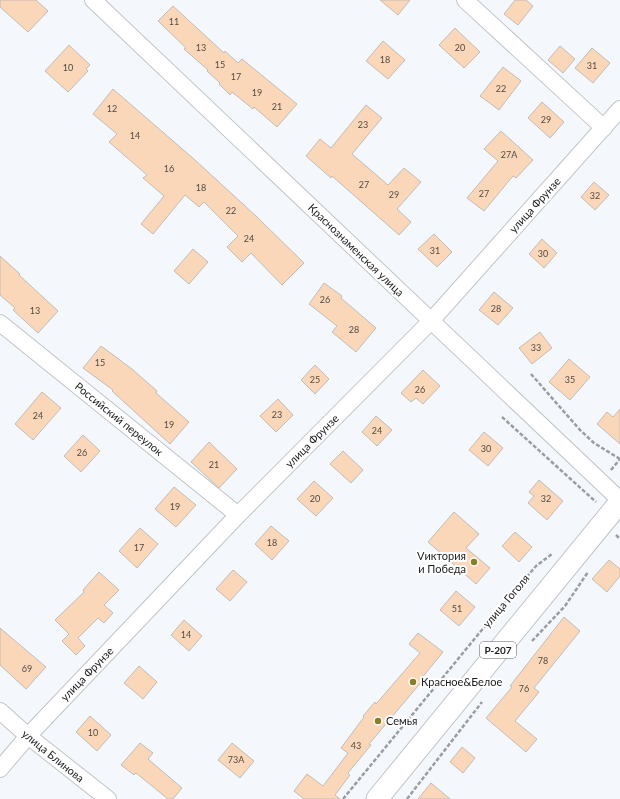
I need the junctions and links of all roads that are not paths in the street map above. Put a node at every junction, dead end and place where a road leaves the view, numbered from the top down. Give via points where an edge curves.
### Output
1 (93, 0) edge
2 (465, 0) edge
3 (620, 109) edge
4 (604, 128) junction
5 (431, 321) junction
6 (0, 323) edge
7 (620, 501) edge
8 (238, 515) junction
9 (613, 532) edge
10 (0, 711) edge
11 (28, 736) junction
12 (0, 769) edge
13 (108, 799) edge
14 (377, 799) edge

1 - 5 street, Краснознаменская улица
2 - 4 street
3 - 4 street, улица Фрунзе
4 - 5 street, улица Фрунзе
5 - 7 street, Краснознаменская улица
5 - 8 street, улица Фрунзе
6 - 8 street, Российский переулок
7 - 9 main road, Р-207
8 - 11 street, улица Фрунзе
9 - 14 main road, Р-207
10 - 11 street, улица Блинова
11 - 12 street, улица Фрунзе
11 - 13 street, улица Блинова

